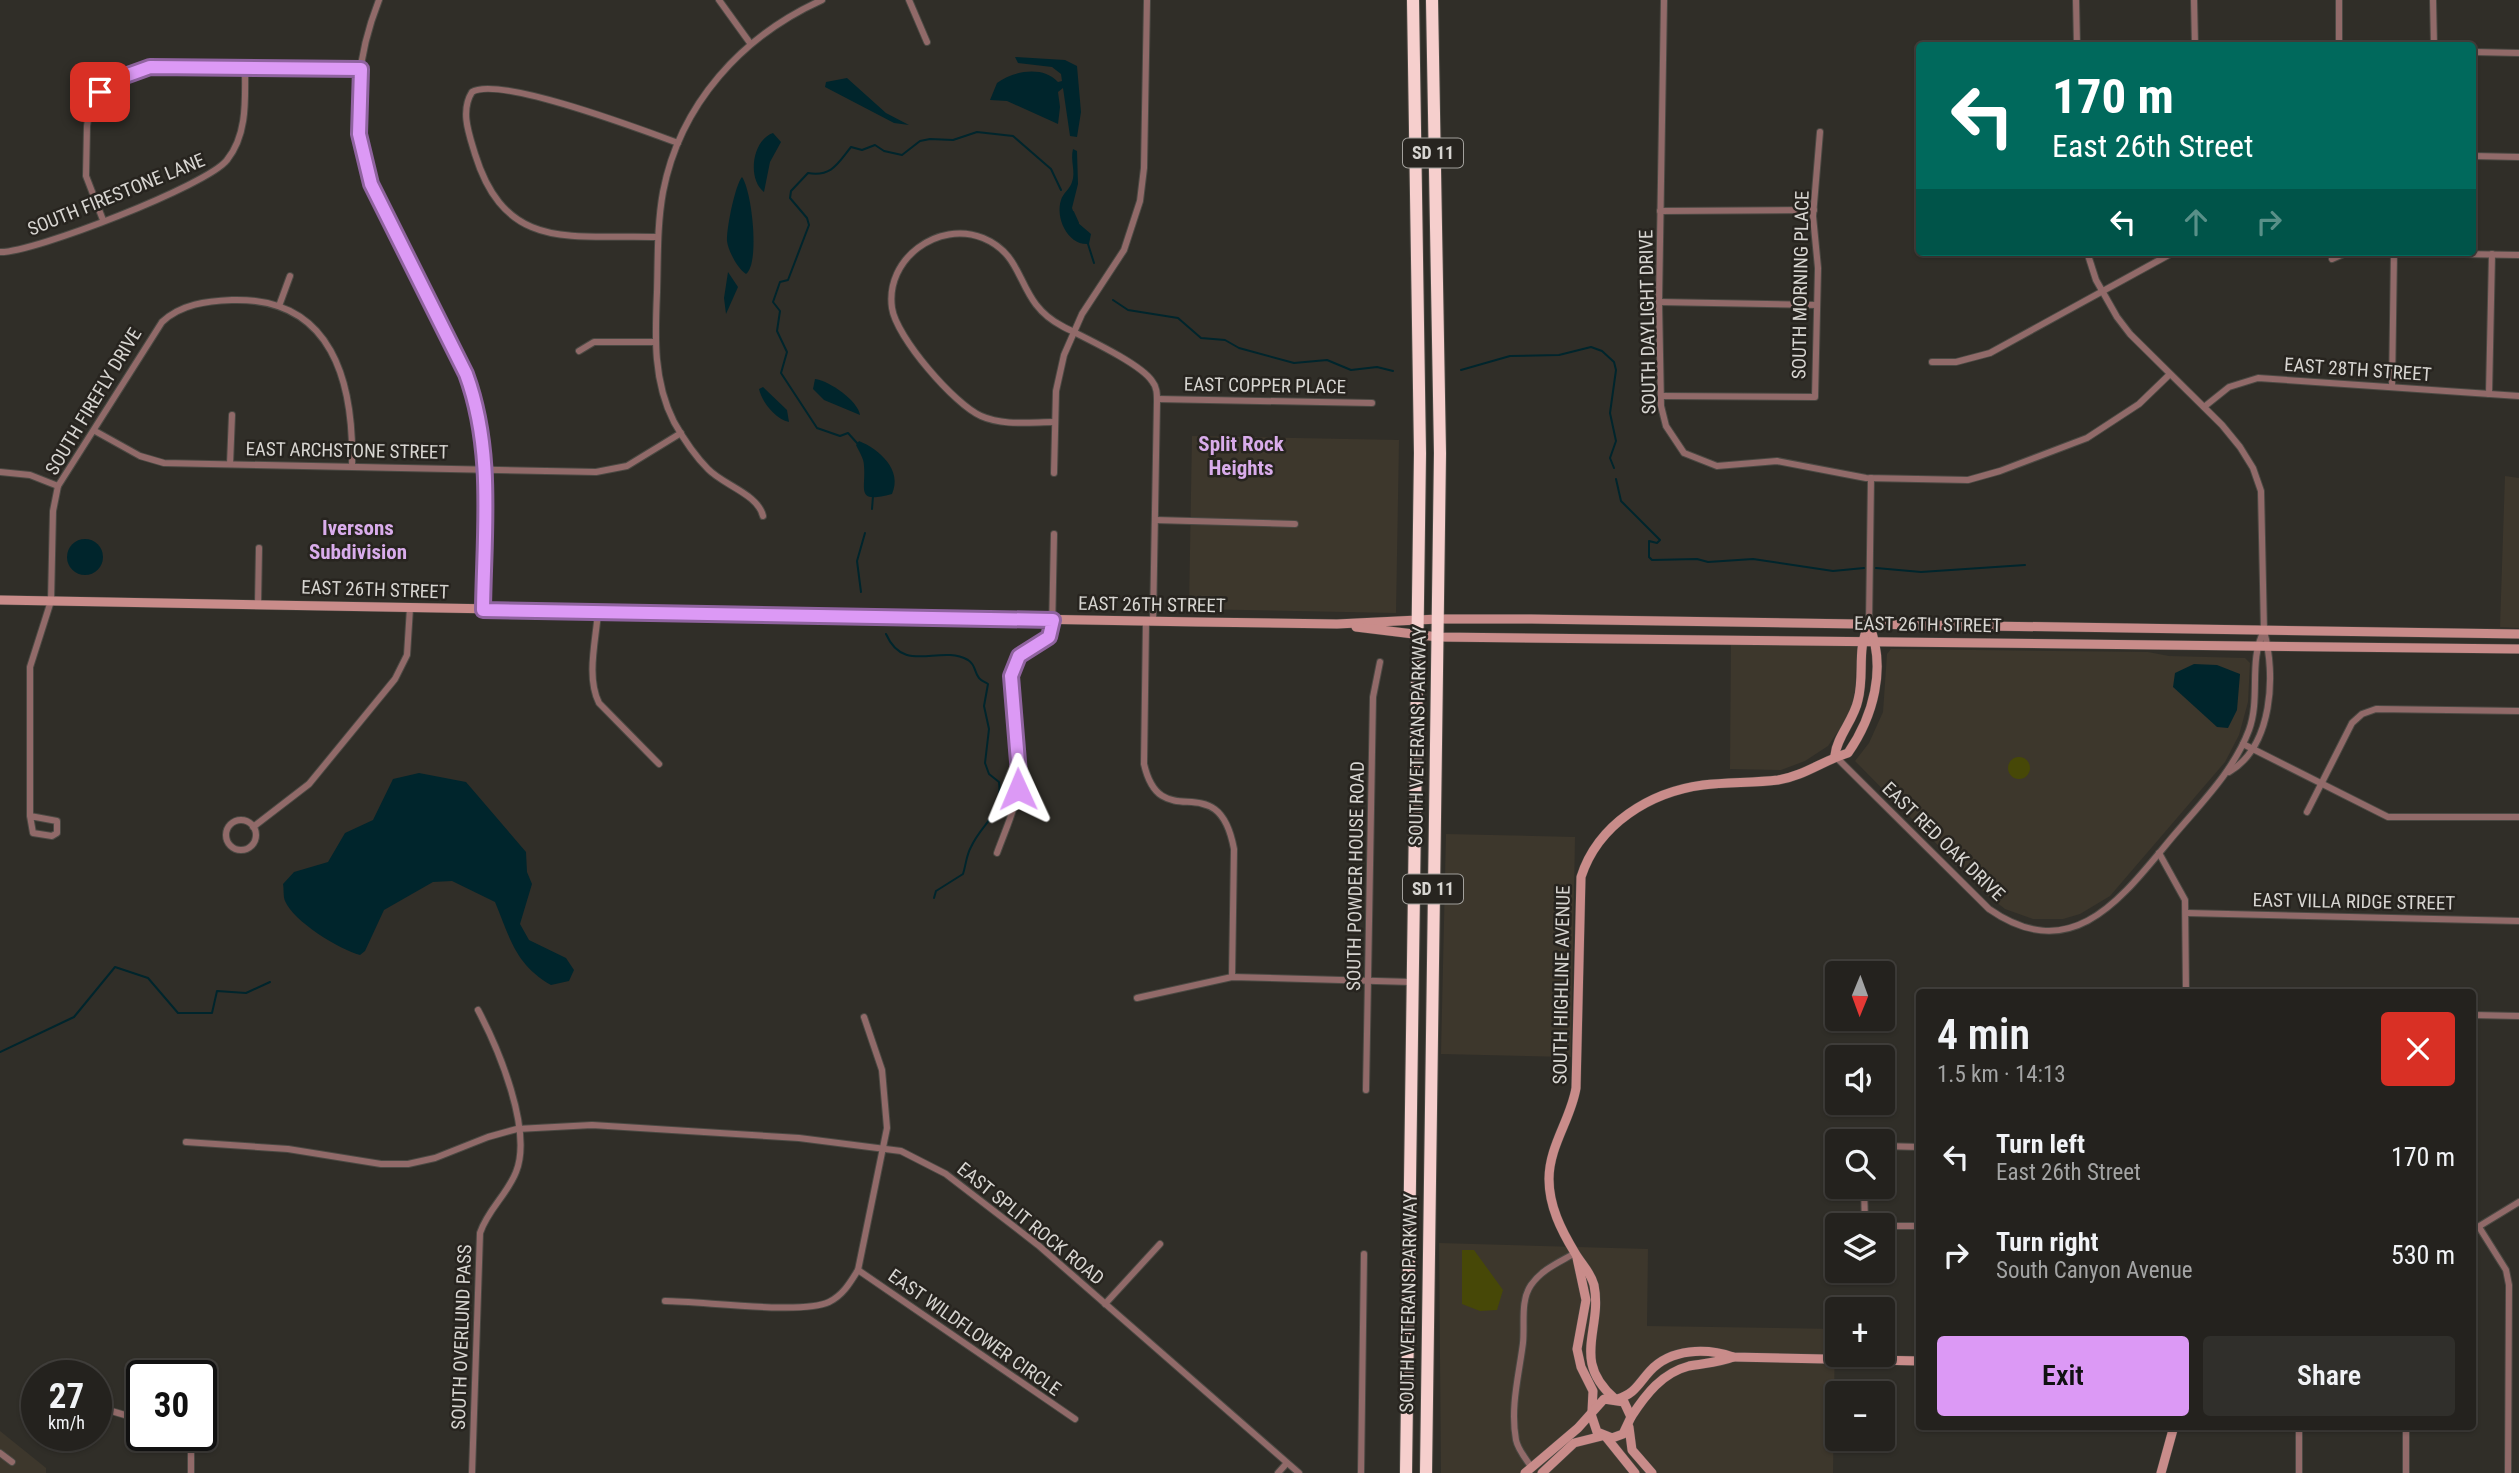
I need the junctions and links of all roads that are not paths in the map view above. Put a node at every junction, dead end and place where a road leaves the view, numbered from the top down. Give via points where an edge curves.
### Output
1 (379, 0) edge
2 (719, 0) edge
3 (822, 0) edge
4 (909, 0) edge
5 (1146, 0) edge
6 (1413, 0) edge
7 (1432, 0) edge
8 (1664, 0) edge
9 (2076, 0) edge
10 (2194, 0) edge
11 (2339, 0) edge
12 (2433, 0) edge
13 (927, 42) dead end
14 (2077, 42) edge
15 (2194, 42) edge
16 (2339, 42) edge
17 (2434, 42) edge
18 (750, 43) junction
19 (2476, 52) edge
20 (2519, 53) edge
21 (246, 67) junction
22 (361, 69) junction
23 (1820, 132) dead end
24 (678, 144) junction
25 (2476, 156) edge
26 (2519, 157) edge
27 (1814, 210) junction
28 (1660, 211) junction
29 (103, 220) junction
30 (658, 237) junction
31 (0, 252) edge
32 (2476, 254) edge
33 (2492, 254) junction
34 (2519, 255) edge
35 (2088, 256) edge
36 (2167, 256) edge
37 (2340, 256) edge
38 (2394, 256) edge
39 (2332, 259) dead end
40 (290, 276) dead end
41 (2102, 292) junction
42 (1659, 302) junction
43 (1817, 305) junction
44 (279, 306) junction
45 (1073, 332) junction
46 (655, 342) junction
47 (579, 351) dead end
48 (1932, 362) dead end
49 (2170, 374) junction
50 (2392, 387) junction
51 (2489, 394) junction
52 (1661, 396) junction
53 (2519, 396) edge
54 (1157, 398) junction
55 (1372, 402) dead end
56 (2204, 407) junction
57 (232, 415) dead end
58 (1055, 422) junction
59 (95, 430) junction
60 (681, 433) junction
61 (230, 464) junction
62 (352, 466) junction
63 (485, 469) junction
64 (0, 472) edge
65 (1054, 473) dead end
66 (1871, 478) junction
67 (58, 486) junction
68 (762, 516) dead end
69 (1155, 520) junction
70 (1295, 524) dead end
71 (1054, 534) dead end
72 (260, 548) dead end
73 (0, 600) edge
74 (51, 601) junction
75 (258, 604) junction
76 (410, 608) junction
77 (483, 610) junction
78 (598, 612) junction
79 (1438, 619) junction
80 (1053, 620) junction
81 (1418, 620) junction
82 (1150, 622) junction
83 (1337, 624) junction
84 (1869, 625) junction
85 (2264, 631) junction
86 (2519, 634) edge
87 (1418, 635) junction
88 (1438, 637) junction
89 (1861, 640) junction
90 (1876, 641) junction
91 (2257, 646) junction
92 (2268, 646) junction
93 (2519, 649) edge
94 (1380, 662) dead end
95 (2519, 711) edge
96 (2242, 744) junction
97 (2253, 750) junction
98 (1835, 755) junction
99 (659, 764) dead end
100 (2227, 773) junction
101 (2321, 783) junction
102 (2307, 812) dead end
103 (30, 816) junction
104 (2519, 817) edge
105 (253, 827) junction
106 (997, 853) dead end
107 (2159, 853) junction
108 (2187, 914) junction
109 (2519, 921) edge
110 (1232, 977) junction
111 (1370, 980) junction
112 (1412, 982) junction
113 (2186, 989) edge
114 (1137, 998) dead end
115 (478, 1010) dead end
116 (2476, 1015) edge
117 (2519, 1016) edge
118 (864, 1017) dead end
119 (1366, 1090) dead end
120 (517, 1129) junction
121 (186, 1142) dead end
122 (1895, 1146) edge
123 (1916, 1147) edge
124 (884, 1148) junction
125 (2519, 1202) edge
126 (1895, 1226) edge
127 (1916, 1226) edge
128 (2476, 1229) edge
129 (1160, 1244) dead end
130 (1364, 1254) dead end
131 (1576, 1255) junction
132 (858, 1270) junction
133 (666, 1301) dead end
134 (1105, 1304) junction
135 (1733, 1357) junction
136 (1916, 1360) edge
137 (1616, 1399) junction
138 (1591, 1413) junction
139 (1631, 1417) junction
140 (1074, 1419) dead end
141 (1629, 1427) junction
142 (2174, 1430) edge
143 (2300, 1430) edge
144 (2406, 1430) edge
145 (1604, 1437) junction
146 (191, 1451) edge
147 (0, 1453) edge
148 (12, 1462) dead end
149 (1286, 1464) junction
150 (1529, 1470) edge
151 (191, 1473) edge
152 (472, 1473) edge
153 (1278, 1473) edge
154 (1299, 1473) edge
155 (1361, 1473) edge
156 (1406, 1473) edge
157 (1426, 1473) edge
158 (1542, 1473) edge
159 (1635, 1473) edge
160 (1652, 1473) edge
161 (2161, 1473) edge
162 (2299, 1473) edge
163 (2406, 1473) edge
164 (2508, 1473) edge

1 - 22 street
2 - 18 street
3 - 18 street
4 - 13 street
5 - 45 street via 1140,201 1124,250
6 - 81 highway, SOUTH VETERANS PARKWAY / SD 11 via 1420,391
7 - 79 highway, SOUTH VETERANS PARKWAY / SD 11 via 1440,385
8 - 28 street, SOUTH DAYLIGHT DRIVE
9 - 14 street
10 - 15 street
11 - 16 street
12 - 17 street
18 - 24 street via 708,89
19 - 20 street
21 - 22 street
21 - 29 street, SOUTH FIRESTONE LANE via 240,137 219,169 197,183
21 - 29 street via 150,67 114,80 100,92 90,107 86,176
22 - 63 street via 358,111 363,159 382,210 466,374 482,428
23 - 27 street, SOUTH MORNING PLACE
24 - 30 street via 663,193
24 - 30 street via 566,105 490,87 472,92 467,104 477,159 499,203 518,223 545,232
25 - 26 street
27 - 28 street
27 - 43 street, SOUTH MORNING PLACE
28 - 42 street, SOUTH DAYLIGHT DRIVE
29 - 31 street, SOUTH FIRESTONE LANE via 27,248
30 - 46 street
32 - 33 street
33 - 34 street
33 - 51 street
35 - 41 street
36 - 41 street
37 - 39 street
38 - 50 street
40 - 44 street
41 - 48 street via 1990,353 1956,362
41 - 49 street via 2130,334
42 - 43 street
42 - 52 street, SOUTH DAYLIGHT DRIVE
43 - 52 street, SOUTH MORNING PLACE via 1815,397
44 - 59 street, SOUTH FIREFLY DRIVE via 215,301 168,316 154,330
44 - 62 street, SOUTH FIREFLY DRIVE via 318,332 338,361 351,410
45 - 54 street via 1147,374
45 - 58 street via 1058,379
45 - 58 street via 1034,304 1006,253 972,234 944,235 926,242 907,257 895,281 892,307 900,332 964,405 997,421
46 - 47 street via 594,342
46 - 60 street via 662,392
49 - 56 street
49 - 66 street, SOUTH DAYLIGHT DRIVE via 2139,404 2098,431 2000,471 1958,480
50 - 51 street, EAST 28TH STREET
50 - 56 street, EAST 28TH STREET via 2258,378 2229,387
51 - 53 street, EAST 28TH STREET
52 - 66 street, SOUTH DAYLIGHT DRIVE via 1662,415 1671,436 1694,460 1717,466 1777,461
54 - 55 street, EAST COPPER PLACE
54 - 69 street
56 - 85 street via 2241,447 2261,491
57 - 61 street
58 - 65 street
59 - 61 street, EAST ARCHSTONE STREET via 152,461
59 - 67 street, SOUTH FIREFLY DRIVE
60 - 63 street, EAST ARCHSTONE STREET via 613,470
60 - 68 street via 708,469 757,504
61 - 62 street, EAST ARCHSTONE STREET
62 - 63 street, EAST ARCHSTONE STREET
63 - 77 street
64 - 67 street via 30,475
66 - 84 street, SOUTH HIGHLINE AVENUE
67 - 74 street, SOUTH FIREFLY DRIVE
69 - 70 street
69 - 82 street
71 - 80 street
72 - 75 street
73 - 74 main road, EAST 26TH STREET
74 - 75 main road, EAST 26TH STREET
74 - 103 street, SOUTH FIREFLY DRIVE via 30,670
75 - 76 main road, EAST 26TH STREET
76 - 77 main road, EAST 26TH STREET
76 - 105 street via 407,655 395,679 309,784
77 - 78 main road, EAST 26TH STREET
78 - 80 main road, EAST 26TH STREET
78 - 99 street via 595,695
79 - 81 main road, EAST 26TH STREET
79 - 84 main road, EAST 26TH STREET
79 - 88 highway, SOUTH VETERANS PARKWAY / SD 11
80 - 82 main road, EAST 26TH STREET
80 - 106 street via 1049,637 1019,656 1011,676 1019,774 1014,806
81 - 83 main road, EAST 26TH STREET
81 - 87 highway, SOUTH VETERANS PARKWAY / SD 11
82 - 83 main road, EAST 26TH STREET
82 - 110 street via 1144,764 1156,792 1167,800 1211,805 1223,814 1231,830
83 - 87 main road, EAST 26TH STREET
84 - 85 main road, EAST 26TH STREET
84 - 89 main road, SOUTH HIGHLINE AVENUE
84 - 90 main road, SOUTH HIGHLINE AVENUE
85 - 86 main road, EAST 26TH STREET
85 - 91 street, EAST RED OAK DRIVE
85 - 92 street, EAST RED OAK DRIVE
87 - 88 main road, EAST 26TH STREET
87 - 112 highway, SOUTH VETERANS PARKWAY / SD 11
88 - 89 main road, EAST 26TH STREET
88 - 157 highway, SOUTH VETERANS PARKWAY / SD 11
89 - 90 main road, EAST 26TH STREET
89 - 98 main road, SOUTH HIGHLINE AVENUE via 1858,703
90 - 91 main road, EAST 26TH STREET
90 - 98 main road, SOUTH HIGHLINE AVENUE via 1869,717 1848,754
91 - 92 main road, EAST 26TH STREET
91 - 96 street, EAST RED OAK DRIVE via 2255,707
92 - 93 main road, EAST 26TH STREET
92 - 97 street, EAST RED OAK DRIVE via 2266,714
94 - 111 street, SOUTH POWDER HOUSE ROAD via 1373,697
95 - 101 street via 2376,709 2362,714 2352,723
96 - 97 street
96 - 100 street, EAST RED OAK DRIVE
97 - 100 street, EAST RED OAK DRIVE
97 - 101 street
98 - 107 street, EAST RED OAK DRIVE via 1983,905 2018,925 2063,930 2089,921 2115,904
98 - 131 main road, SOUTH HIGHLINE AVENUE via 1804,774 1700,785 1663,795 1601,836 1586,861 1581,877 1576,1087 1549,1176 1554,1213
100 - 107 street, EAST RED OAK DRIVE
101 - 102 street
101 - 104 street via 2388,817
103 - 103 street via 33,833 57,834 57,821
105 - 105 street via 254,841 248,848 229,844 226,834 233,822 245,820
107 - 108 street via 2176,881
108 - 109 street, EAST VILLA RIDGE STREET
108 - 113 street
110 - 111 street
110 - 114 street
111 - 112 street
111 - 119 street, SOUTH POWDER HOUSE ROAD
112 - 156 highway, SOUTH VETERANS PARKWAY / SD 11
115 - 120 street, SOUTH OVERLUND PASS via 505,1067
116 - 117 street
118 - 124 street via 884,1080
120 - 121 street, EAST SPLIT ROCK ROAD via 435,1158 397,1165 288,1149
120 - 124 street, EAST SPLIT ROCK ROAD via 624,1127
120 - 152 street, SOUTH OVERLUND PASS via 516,1173 490,1209 480,1233
122 - 123 street
124 - 132 street
124 - 134 street, EAST SPLIT ROCK ROAD via 912,1155 946,1174 1038,1244
125 - 128 street
126 - 127 street
128 - 164 street via 2506,1270 2510,1285
129 - 134 street
130 - 155 street
131 - 137 main road, SOUTH HIGHLINE AVENUE via 1589,1269 1595,1295 1590,1360 1602,1386
131 - 138 main road, SOUTH HIGHLINE AVENUE via 1586,1300 1577,1349 1593,1391
131 - 150 street via 1540,1275 1527,1292 1516,1375 1516,1434
132 - 133 street via 838,1297 805,1307
132 - 140 street, EAST WILDFLOWER CIRCLE
134 - 149 street, EAST SPLIT ROCK ROAD
135 - 136 main road
135 - 137 main road via 1704,1351 1672,1357 1649,1372 1636,1391
135 - 139 main road via 1668,1374
137 - 138 main road via 1604,1399
137 - 139 main road via 1628,1406
138 - 145 main road via 1593,1427
138 - 150 main road
139 - 141 main road
141 - 145 main road via 1617,1437
141 - 160 main road via 1632,1450
142 - 161 main road
143 - 162 street
144 - 163 street
145 - 158 main road via 1574,1443
145 - 159 main road
146 - 151 street
147 - 148 street
149 - 153 street
149 - 154 street, EAST SPLIT ROCK ROAD

